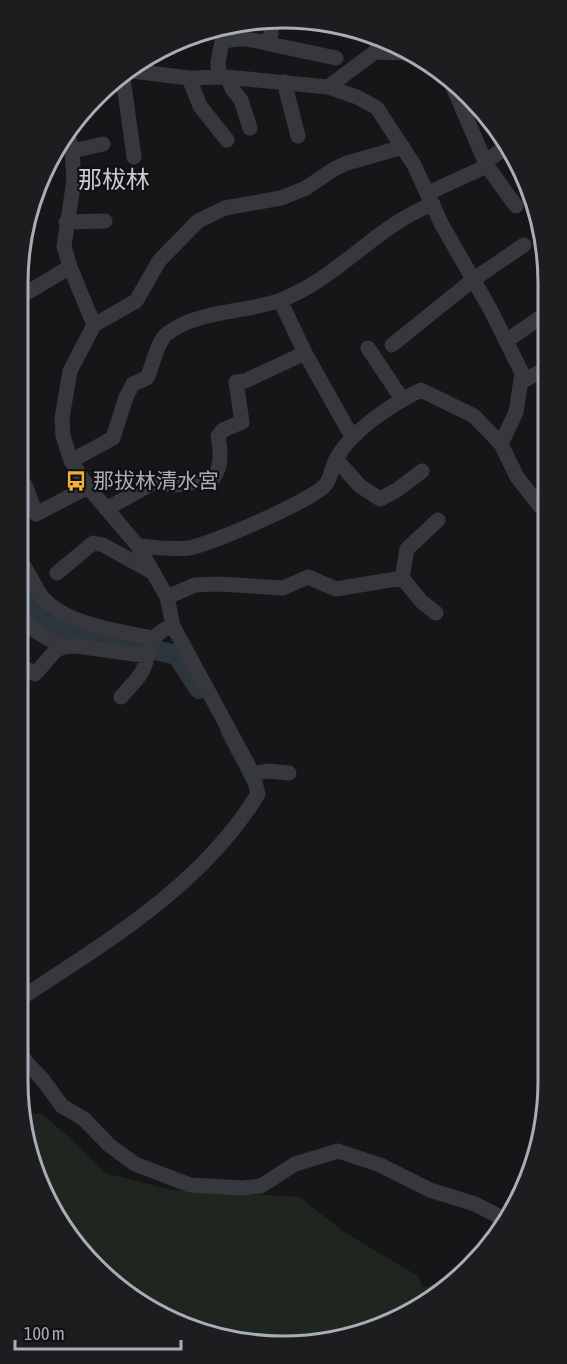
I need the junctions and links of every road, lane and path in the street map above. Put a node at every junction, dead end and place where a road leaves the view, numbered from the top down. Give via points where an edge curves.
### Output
1 (271, 29) edge
2 (270, 45) junction
3 (376, 46) edge
4 (336, 58) dead end
5 (139, 73) edge
6 (223, 76) junction
7 (189, 78) junction
8 (284, 82) junction
9 (124, 84) edge
10 (328, 87) junction
11 (457, 97) edge
12 (250, 128) dead end
13 (298, 136) dead end
14 (227, 140) dead end
15 (70, 143) edge
16 (103, 144) dead end
17 (403, 147) junction
18 (501, 151) edge
19 (134, 157) dead end
20 (487, 166) junction
21 (431, 198) junction
22 (516, 206) dead end
23 (105, 220) dead end
24 (66, 222) junction
25 (524, 245) dead end
26 (70, 267) junction
27 (474, 279) junction
28 (28, 292) edge
29 (280, 300) junction
30 (538, 320) edge
31 (94, 325) junction
32 (506, 341) junction
33 (392, 345) dead end
34 (368, 348) dead end
35 (305, 353) junction
36 (538, 373) edge
37 (521, 382) junction
38 (402, 399) junction
39 (353, 436) junction
40 (501, 444) junction
41 (336, 459) junction
42 (71, 460) junction
43 (422, 471) dead end
44 (88, 487) junction
45 (28, 493) edge
46 (538, 504) edge
47 (106, 510) junction
48 (438, 520) dead end
49 (138, 546) junction
50 (28, 571) edge
51 (57, 573) dead end
52 (154, 573) junction
53 (402, 578) junction
54 (167, 597) junction
55 (436, 613) dead end
56 (28, 624) edge
57 (173, 626) junction
58 (153, 638) junction
59 (64, 647) junction
60 (148, 656) junction
61 (28, 670) edge
62 (121, 697) dead end
63 (289, 773) dead end
64 (254, 774) junction
65 (28, 993) edge
66 (28, 1064) edge
67 (499, 1216) edge

1 - 2 street
2 - 4 street
2 - 6 street via 248,39 222,42 218,62
3 - 10 street
5 - 7 street
6 - 7 street
6 - 8 street
6 - 12 street via 241,100
7 - 14 street via 200,106
8 - 10 street
8 - 13 street
9 - 19 street
10 - 17 street via 377,108
11 - 20 street
15 - 16 street
15 - 24 street via 74,180
17 - 21 street
17 - 31 street via 347,163 281,198 225,208 198,220 159,261 136,301
18 - 20 street via 489,159
20 - 21 street
20 - 22 street
21 - 27 street
21 - 29 street via 336,270
23 - 24 street
24 - 26 street via 64,246
25 - 27 street
26 - 28 street
26 - 31 street
27 - 32 street
27 - 33 street
29 - 35 street
29 - 42 street via 191,321 166,334 147,378 133,384 126,397 112,438
30 - 32 street
31 - 42 street via 70,371 65,393 63,435
32 - 37 street via 522,373
34 - 38 street
35 - 39 street
35 - 47 street via 236,382 242,422 218,436 221,450 218,473 213,479 175,485 155,482
36 - 37 street
37 - 40 street via 516,412
38 - 39 street
38 - 40 street via 421,390 474,416
39 - 41 street
40 - 46 street via 517,477
41 - 43 street via 360,486 380,499
41 - 49 street via 326,484 314,495 233,532 189,548
42 - 44 street
44 - 45 street via 36,514
44 - 47 street
47 - 49 street
48 - 53 street via 407,549
49 - 52 street
50 - 58 street via 43,598 70,617
51 - 52 street via 93,543
52 - 54 street
53 - 54 street via 336,589 308,577 284,588 195,585
53 - 55 street
54 - 57 street
56 - 59 street via 38,634
57 - 58 street via 162,628
57 - 64 street
58 - 60 street
59 - 60 street
59 - 61 street via 56,650 35,674
60 - 62 street via 140,674
63 - 64 street
64 - 65 street via 258,794 243,820 177,888 136,922
66 - 67 street via 62,1106 84,1119 109,1145 135,1164 190,1185 261,1186 295,1164 339,1151

